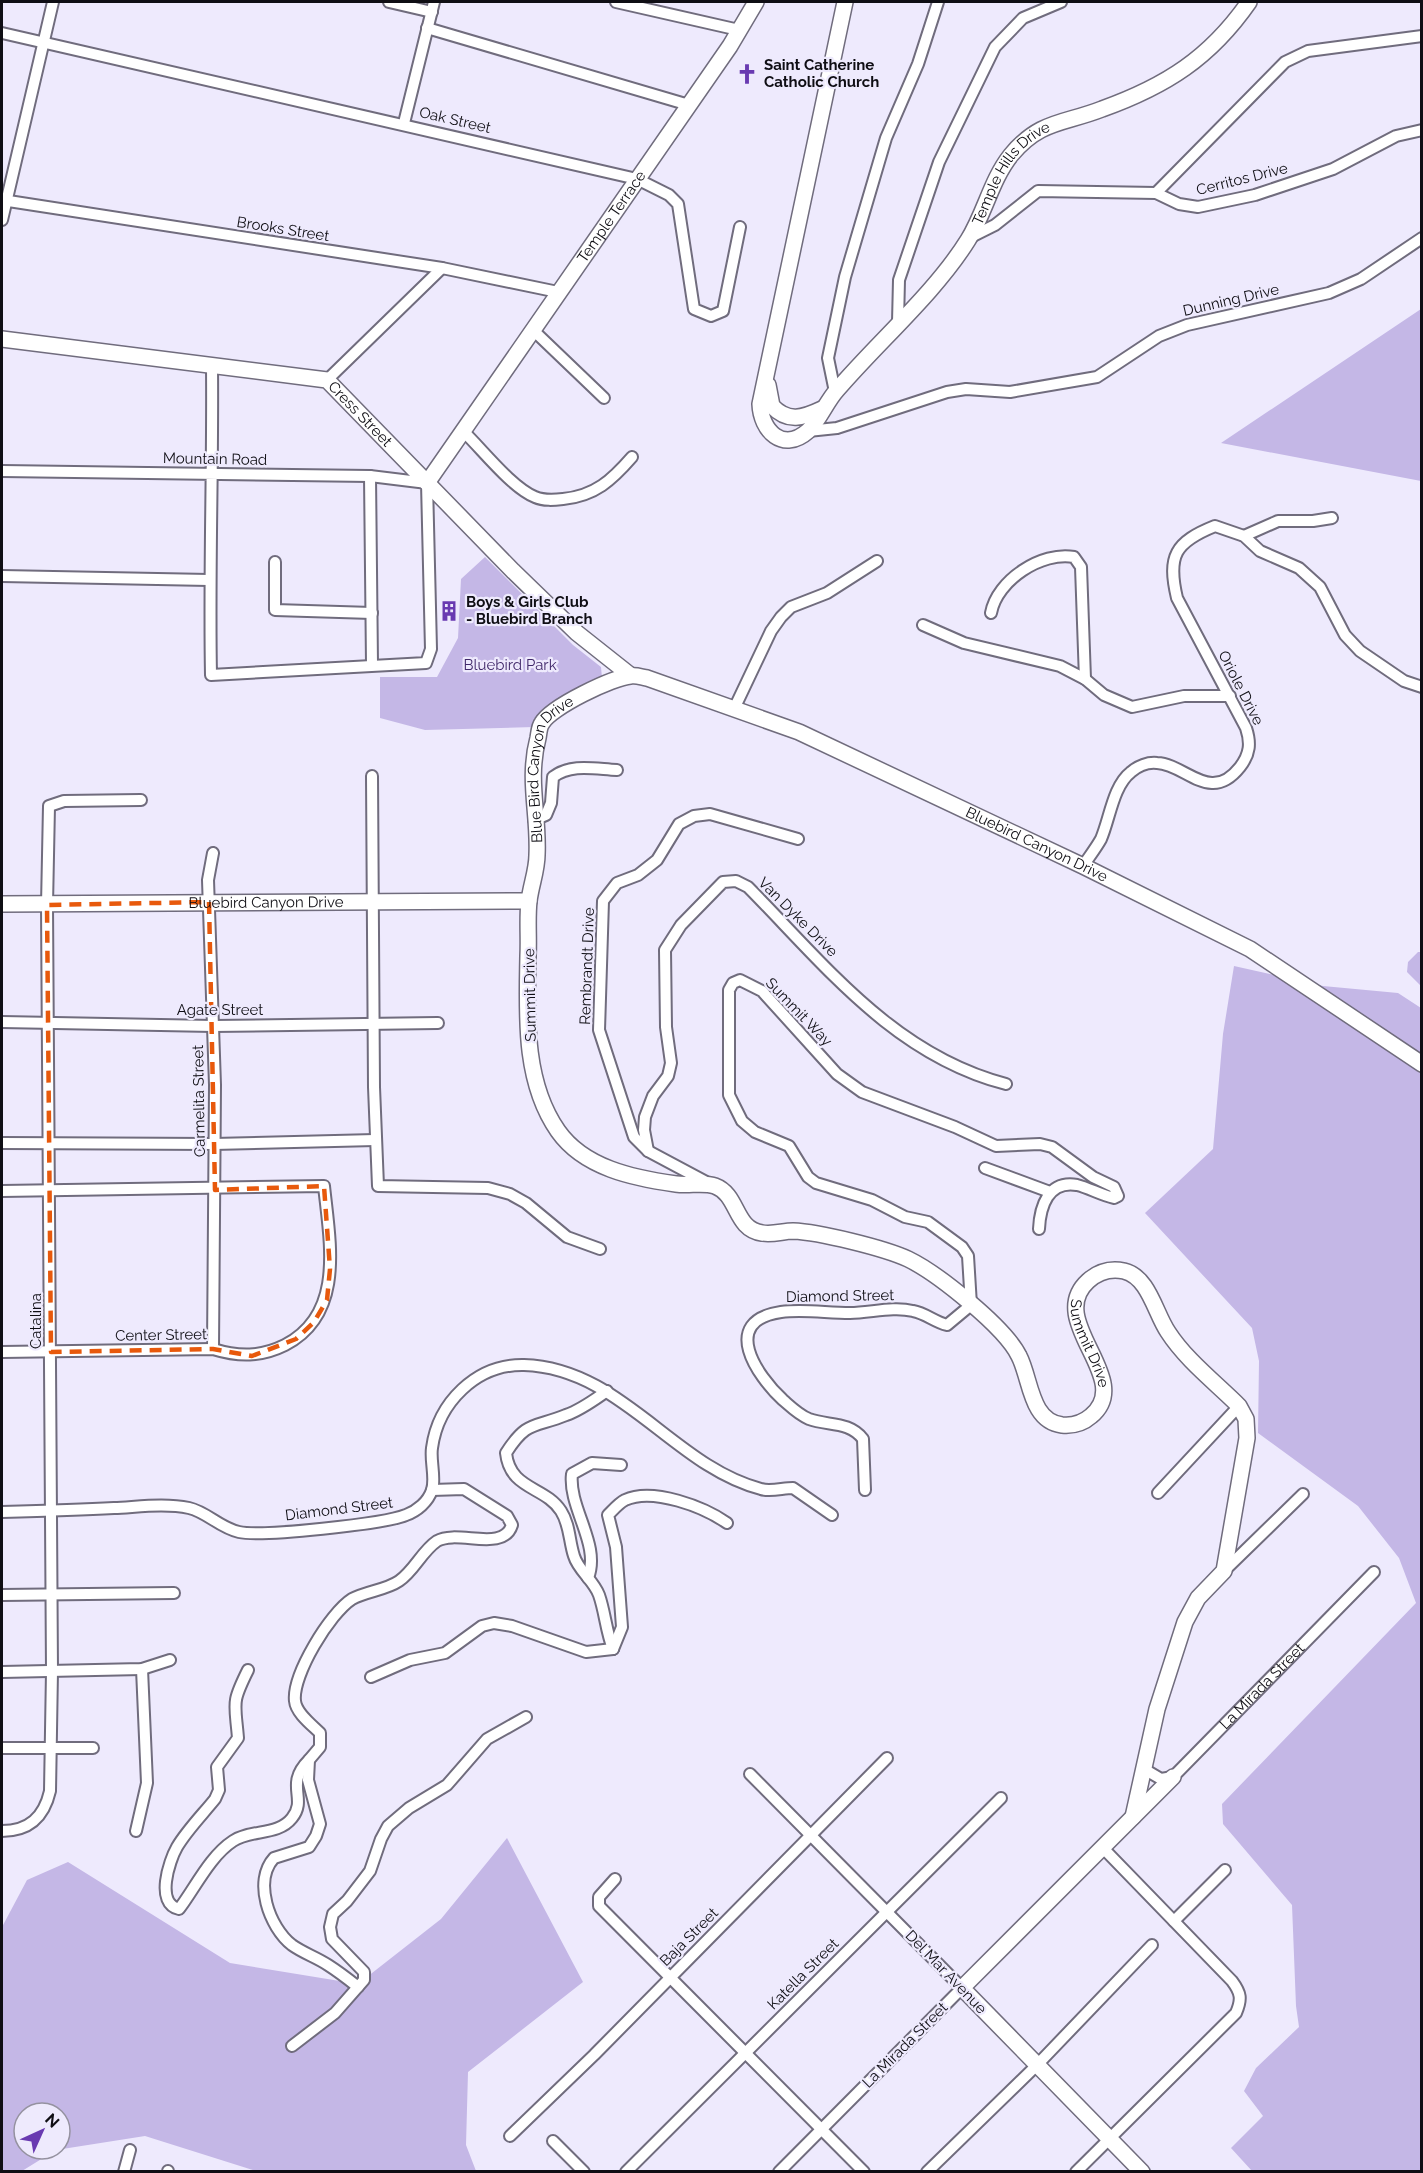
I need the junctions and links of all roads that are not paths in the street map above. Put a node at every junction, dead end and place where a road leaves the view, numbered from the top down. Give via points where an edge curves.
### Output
1 (53, 2) edge
2 (388, 2) edge
3 (616, 2) edge
4 (756, 2) edge
5 (845, 2) edge
6 (938, 2) edge
7 (1061, 2) edge
8 (1249, 2) edge
9 (433, 7) edge
10 (427, 28) junction
11 (739, 30) junction
12 (2, 33) edge
13 (1422, 36) edge
14 (43, 42) junction
15 (689, 105) junction
16 (404, 123) junction
17 (1422, 130) edge
18 (638, 179) junction
19 (1156, 193) junction
20 (4, 201) edge
21 (2, 220) edge
22 (740, 227) dead end
23 (1422, 238) edge
24 (969, 239) junction
25 (442, 268) junction
26 (558, 292) junction
27 (898, 322) junction
28 (533, 330) junction
29 (2, 339) edge
30 (212, 366) junction
31 (768, 376) junction
32 (327, 380) junction
33 (835, 392) junction
34 (604, 398) dead end
35 (822, 409) junction
36 (837, 428) junction
37 (463, 430) junction
38 (808, 431) junction
39 (633, 457) dead end
40 (2, 471) edge
41 (213, 474) junction
42 (370, 476) junction
43 (427, 483) junction
44 (1332, 518) dead end
45 (1244, 536) junction
46 (877, 561) dead end
47 (275, 562) dead end
48 (2, 576) edge
49 (209, 580) junction
50 (372, 613) junction
51 (992, 613) dead end
52 (923, 625) dead end
53 (372, 664) junction
54 (630, 675) junction
55 (1085, 679) junction
56 (1422, 687) edge
57 (1230, 696) junction
58 (734, 709) junction
59 (617, 770) dead end
60 (372, 776) dead end
61 (141, 800) dead end
62 (534, 820) junction
63 (798, 838) dead end
64 (213, 853) dead end
65 (1083, 866) junction
66 (529, 901) junction
67 (209, 902) junction
68 (372, 902) junction
69 (2, 904) edge
70 (47, 905) junction
71 (49, 1021) junction
72 (2, 1022) edge
73 (438, 1023) dead end
74 (374, 1024) junction
75 (213, 1026) junction
76 (1422, 1064) edge
77 (1006, 1084) dead end
78 (375, 1140) junction
79 (2, 1143) edge
80 (50, 1143) junction
81 (214, 1144) junction
82 (648, 1151) junction
83 (985, 1168) dead end
84 (710, 1184) junction
85 (215, 1190) junction
86 (2, 1191) edge
87 (50, 1192) junction
88 (1050, 1192) junction
89 (1039, 1229) dead end
90 (600, 1249) dead end
91 (971, 1305) junction
92 (213, 1349) junction
93 (2, 1352) edge
94 (51, 1352) junction
95 (607, 1391) junction
96 (1239, 1406) junction
97 (621, 1464) dead end
98 (432, 1490) junction
99 (865, 1490) dead end
100 (1158, 1493) dead end
101 (1303, 1494) dead end
102 (50, 1511) junction
103 (2, 1512) edge
104 (832, 1515) dead end
105 (727, 1523) dead end
106 (1224, 1571) junction
107 (1374, 1572) dead end
108 (588, 1578) junction
109 (174, 1593) dead end
110 (2, 1594) edge
111 (52, 1594) junction
112 (613, 1649) junction
113 (170, 1660) dead end
114 (142, 1669) junction
115 (248, 1670) dead end
116 (52, 1671) junction
117 (2, 1672) edge
118 (371, 1677) dead end
119 (526, 1717) dead end
120 (2, 1748) edge
121 (93, 1748) dead end
122 (51, 1750) junction
123 (887, 1758) dead end
124 (309, 1760) junction
125 (1144, 1769) junction
126 (750, 1774) dead end
127 (1173, 1777) junction
128 (1001, 1797) dead end
129 (1133, 1817) junction
130 (7, 1831) edge
131 (136, 1831) dead end
132 (812, 1836) junction
133 (1103, 1848) junction
134 (1224, 1870) dead end
135 (615, 1879) dead end
136 (886, 1911) junction
137 (1174, 1921) junction
138 (1152, 1945) dead end
139 (670, 1977) junction
140 (358, 1987) junction
141 (962, 1988) junction
142 (292, 2046) dead end
143 (747, 2052) junction
144 (1037, 2065) junction
145 (821, 2128) junction
146 (510, 2136) dead end
147 (1110, 2138) junction
148 (553, 2141) dead end
149 (130, 2150) dead end
150 (124, 2172) edge
151 (584, 2172) edge
152 (626, 2172) edge
153 (779, 2172) edge
154 (864, 2172) edge
155 (927, 2172) edge
156 (1076, 2172) edge
157 (1142, 2172) edge

1 - 14 street
2 - 9 street
3 - 11 street
4 - 11 street, Temple Terrace
5 - 31 street
6 - 33 street via 918,64 886,138 845,277 828,358
7 - 27 street via 1023,18 995,47 934,173 899,280
8 - 24 street, Temple Hills Drive via 1218,40 1168,82 1101,110 1046,125 1027,138 997,176
9 - 10 street
10 - 15 street
10 - 16 street
11 - 15 street, Temple Terrace
12 - 14 street, Oak Street
13 - 19 street via 1308,51 1285,62
14 - 16 street, Oak Street
14 - 20 street
15 - 18 street, Temple Terrace
16 - 18 street, Oak Street
17 - 19 street, Cerritos Drive via 1396,136 1333,169 1254,195 1198,207 1179,204
18 - 22 street, Oak Street via 678,204 694,309 711,316 723,311
18 - 26 street, Temple Terrace
19 - 24 street, Cerritos Drive via 1038,191 995,225
20 - 21 street
20 - 25 street, Brooks Street
23 - 36 street, Dunning Drive via 1361,279 1329,293 1187,325 1159,336 1097,377 1010,392 947,392
24 - 27 street, Temple Hills Drive via 949,267
25 - 26 street, Brooks Street
25 - 32 street
26 - 28 street, Temple Terrace
27 - 33 street, Temple Hills Drive
28 - 34 street
28 - 37 street, Temple Terrace
29 - 30 street, Cress Street
30 - 32 street, Cress Street
30 - 41 street
31 - 35 street via 768,396 777,412 800,418
31 - 38 street via 760,405 768,432 789,440
32 - 43 street, Cress Street
33 - 35 street, Temple Hills Drive
35 - 36 street
35 - 38 street, Temple Hills Drive
36 - 38 street, Dunning Drive
37 - 39 street via 513,480 535,497 550,500 585,496 618,474
37 - 43 street, Temple Terrace
40 - 41 street, Mountain Road
41 - 42 street, Mountain Road
41 - 49 street
42 - 43 street, Mountain Road
42 - 50 street
43 - 53 street via 427,660 421,664
43 - 54 street, Cress Street via 564,620
44 - 45 street via 1278,521
45 - 56 street, Oriole Drive via 1260,551 1299,568 1320,587 1345,634 1360,651 1404,681
45 - 57 street, Oriole Drive via 1215,526 1193,535 1172,560 1177,598
46 - 58 street via 827,593 791,607 781,617
47 - 50 street via 274,610
48 - 49 street
49 - 53 street via 211,675
50 - 53 street
51 - 55 street via 994,599 1016,576 1063,555 1074,557 1081,567
52 - 55 street via 964,643 1060,666
54 - 58 street, Bluebird Canyon Drive
54 - 62 street, Blue Bird Canyon Drive via 558,707 542,722 531,782
55 - 57 street via 1104,695 1132,707 1184,696
57 - 65 street, Oriole Drive via 1251,744 1237,771 1224,780 1201,782 1172,766 1157,763 1142,765 1129,773 1100,840
58 - 65 street, Bluebird Canyon Drive via 799,732
59 - 62 street via 561,771 553,777 546,815
60 - 68 street
61 - 70 street, Catalina via 64,801 49,806
62 - 66 street, Blue Bird Canyon Drive via 537,859
63 - 82 street, Rembrandt Drive via 710,814 694,816 680,824 657,860 638,875 617,884 603,901 599,1030 634,1137
64 - 67 street, Carmelita Street
65 - 76 street, Bluebird Canyon Drive via 1250,949
66 - 68 street, Bluebird Canyon Drive
66 - 84 street, Summit Drive via 527,1023 534,1073 549,1118 572,1147 601,1167 676,1184
67 - 68 street, Bluebird Canyon Drive
67 - 70 street, Bluebird Canyon Drive
67 - 75 street, Carmelita Street
68 - 74 street
69 - 70 street, Bluebird Canyon Drive
70 - 71 street, Catalina
71 - 72 street, Agate Street
71 - 75 street, Agate Street
71 - 80 street, Catalina
73 - 74 street, Agate Street
74 - 75 street, Agate Street
74 - 78 street
75 - 81 street, Carmelita Street
77 - 82 street, Van Dyke Drive via 943,1061 889,1027 748,886 736,881 723,882 681,925 665,950 666,1027 671,1064 645,1117
78 - 81 street
78 - 90 street via 378,1186 488,1188 510,1194 567,1238
79 - 80 street
80 - 81 street
80 - 87 street, Catalina
81 - 85 street, Carmelita Street
82 - 84 street, Rembrandt Drive
83 - 88 street
84 - 91 street, Summit Drive via 727,1194 742,1223 751,1230 763,1234 795,1231 904,1257 938,1277
85 - 87 street
85 - 92 street, Carmelita Street
85 - 92 street, Center Street via 324,1186 330,1269 327,1300 314,1322 296,1339 252,1356
86 - 87 street
87 - 94 street, Catalina
88 - 89 street via 1040,1213
88 - 91 street, Summit Way via 1062,1185 1076,1185 1118,1196 1114,1187 1052,1147 996,1146 862,1092 837,1074 762,991 740,980 733,983 729,990 729,1095 741,1121 755,1132 789,1146 808,1177 816,1182 872,1200 904,1217 928,1222 962,1247 968,1256
91 - 96 street, Summit Drive via 1012,1344 1042,1415 1058,1425 1076,1425 1101,1407 1105,1391 1077,1319 1075,1304 1080,1288 1103,1271 1130,1272 1141,1282 1171,1337
91 - 99 street, Diamond Street via 947,1325 911,1310 891,1310 781,1312 752,1326 748,1350 763,1380 799,1414 851,1428 863,1439
92 - 94 street, Center Street
93 - 94 street, Center Street
94 - 102 street, Catalina
95 - 98 street via 569,1374 524,1365 496,1369 477,1378 462,1389 437,1421 431,1450
95 - 104 street via 711,1468 764,1490 793,1488
95 - 108 street via 567,1415 524,1430 506,1454 507,1466 513,1474 554,1502 562,1513 574,1557
96 - 100 street
96 - 106 street, Summit Drive via 1246,1419 1247,1438
97 - 108 street via 592,1463 572,1474 571,1486 593,1565
98 - 102 street, Diamond Street via 420,1508 404,1516 316,1530 242,1533 188,1508
98 - 124 street via 464,1489 507,1516 511,1530 491,1539 449,1537 437,1542 398,1582 350,1601 330,1622 298,1680 295,1702 320,1733 320,1747
101 - 106 street
102 - 103 street, Diamond Street
102 - 111 street, Catalina
105 - 112 street via 689,1503 657,1498 625,1500 608,1515 616,1547 622,1627
106 - 125 street via 1198,1598 1185,1622 1157,1709
107 - 127 street, La Mirada Street
108 - 112 street via 598,1593
109 - 111 street
110 - 111 street
111 - 116 street, Catalina
112 - 118 street via 586,1652 494,1623 482,1626 445,1653 410,1660
113 - 114 street
114 - 116 street
114 - 131 street via 147,1783
115 - 124 street via 233,1709 238,1738 217,1767 219,1790 177,1848 165,1884 168,1902 174,1908 179,1910 215,1859 233,1841 283,1826 292,1818 298,1802 296,1780
116 - 117 street
116 - 122 street, Catalina
119 - 140 street via 487,1739 447,1785 388,1826 370,1871 333,1914 332,1939 364,1972
120 - 122 street
121 - 122 street
122 - 130 street, Catalina via 46,1806 39,1818
123 - 132 street, Baja Street
124 - 140 street via 308,1780 320,1824 316,1836 309,1847 274,1858 264,1874 264,1892 272,1916 290,1943
125 - 127 street via 1161,1779
125 - 129 street
126 - 132 street, Del Mar Avenue
127 - 129 street, La Mirada Street
128 - 136 street, Katella Street
129 - 133 street, La Mirada Street
132 - 136 street, Del Mar Avenue
132 - 139 street, Baja Street
133 - 137 street
133 - 141 street, La Mirada Street
134 - 137 street
135 - 139 street via 599,1897 599,1906
136 - 141 street, Del Mar Avenue
136 - 143 street, Katella Street
137 - 147 street via 1239,1989 1241,2001 1236,2013
138 - 144 street
139 - 143 street
139 - 146 street, Baja Street
140 - 142 street via 335,2013
141 - 144 street, Del Mar Avenue
141 - 145 street, La Mirada Street
143 - 145 street
143 - 152 street, Katella Street
144 - 147 street, Del Mar Avenue
144 - 155 street
145 - 153 street, La Mirada Street
145 - 154 street
147 - 156 street
147 - 157 street, Del Mar Avenue
148 - 151 street
149 - 150 street

